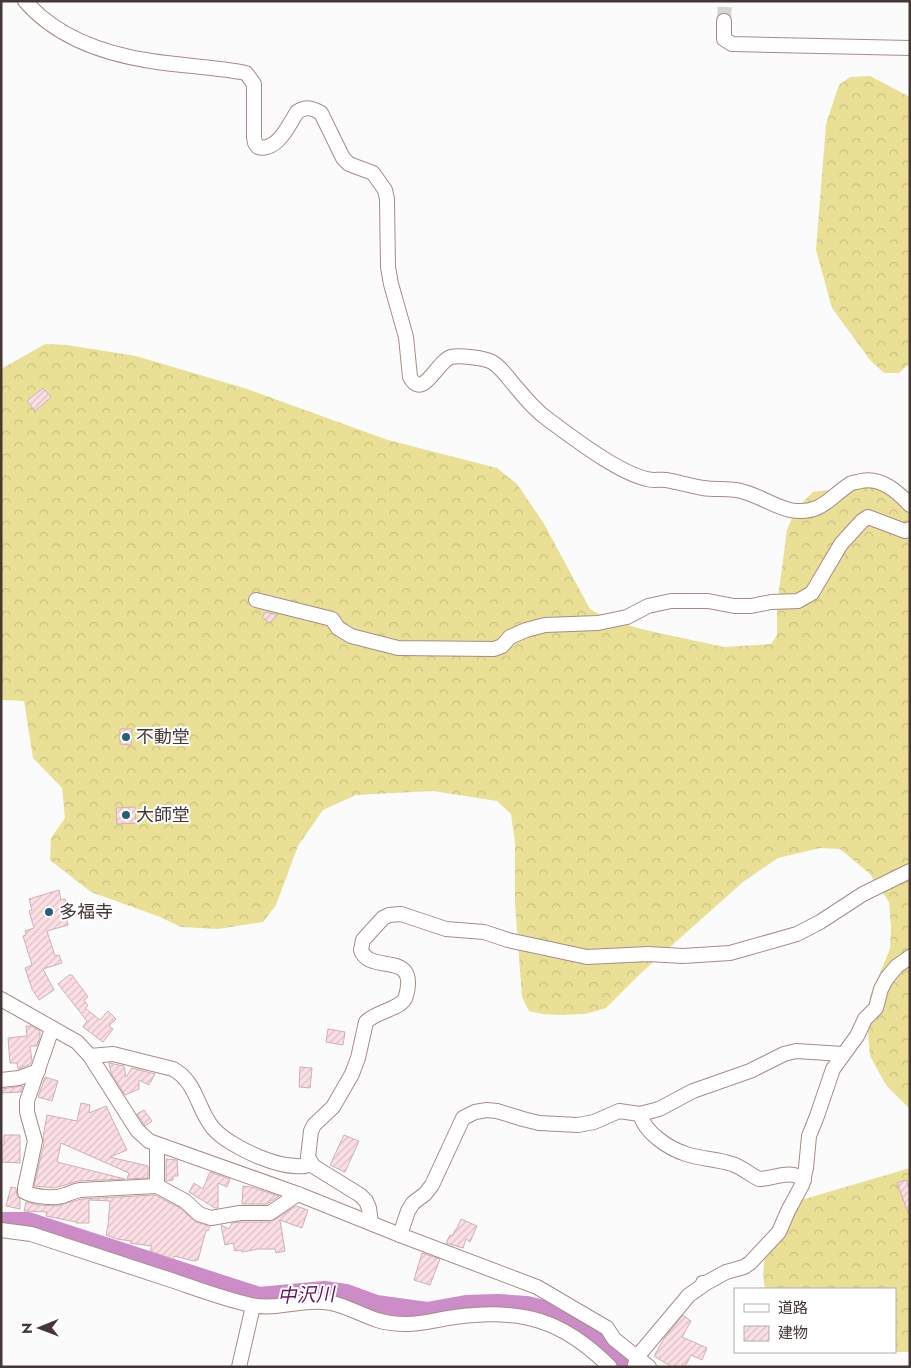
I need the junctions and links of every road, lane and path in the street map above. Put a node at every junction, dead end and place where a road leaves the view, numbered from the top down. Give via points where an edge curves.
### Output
1 (25, 1) edge
2 (724, 21) tunnel mouth
3 (910, 48) edge
4 (910, 505) edge
5 (910, 528) edge
6 (256, 600) dead end
7 (910, 871) edge
8 (910, 957) edge
9 (1, 1000) edge
10 (52, 1029) junction
11 (843, 1054) junction
12 (90, 1056) junction
13 (38, 1071) junction
14 (1, 1080) edge
15 (640, 1114) junction
16 (157, 1145) junction
17 (311, 1164) junction
18 (804, 1180) junction
19 (157, 1186) junction
20 (298, 1194) junction
21 (371, 1223) junction
22 (1, 1230) edge
23 (400, 1235) junction
24 (253, 1306) junction
25 (639, 1364) edge
26 (239, 1367) edge
27 (610, 1367) edge

1 - 4 street via 58,30 98,47 149,60 246,73 254,84 254,143 258,147 268,147 278,141 302,109 321,113 343,158 349,164 373,173 385,190 388,267 406,337 410,377 417,385 426,382 450,357 489,360 550,421 617,467 642,478 741,491 781,507 798,510 824,505 851,483 876,481 898,492
2 - 3 street via 724,39 732,44
5 - 6 street via 905,531 868,517 841,544 812,593 798,600 751,606 708,600 671,601 648,606 627,617 598,623 545,625 526,630 494,648 398,648 350,636 332,619
7 - 17 street via 863,894 797,934 725,954 587,957 484,932 446,928 408,915 389,915 371,930 361,944 361,950 371,961 394,964 406,972 406,999 366,1022 352,1074 333,1108 318,1119 311,1131 308,1150
8 - 11 street via 887,978 876,1008 865,1019
9 - 10 street
10 - 12 street via 77,1042
10 - 13 street
11 - 15 street via 784,1054 750,1071 693,1091 659,1109
11 - 18 street via 833,1069 809,1136
12 - 16 street via 137,1130
12 - 17 street via 113,1054 173,1069 190,1084 206,1119 224,1138 264,1159 303,1166
13 - 14 street
13 - 19 street via 27,1106 35,1141 25,1192 43,1197 66,1195 69,1191
15 - 18 street via 651,1133 684,1154 730,1163 759,1179 788,1173
15 - 23 street via 619,1112 578,1125 539,1123 497,1110 475,1112 464,1118 432,1185 413,1203
16 - 19 street
16 - 20 street
17 - 21 street via 360,1195 369,1208
18 - 25 street via 779,1232 744,1267 703,1283 689,1294
19 - 20 street via 211,1218 240,1213 270,1213
20 - 21 street
21 - 23 street
22 - 24 street via 31,1234
23 - 25 street via 548,1292 607,1328
24 - 26 street
24 - 27 street via 322,1302 377,1320 407,1324 457,1316 530,1317 562,1329 582,1341

